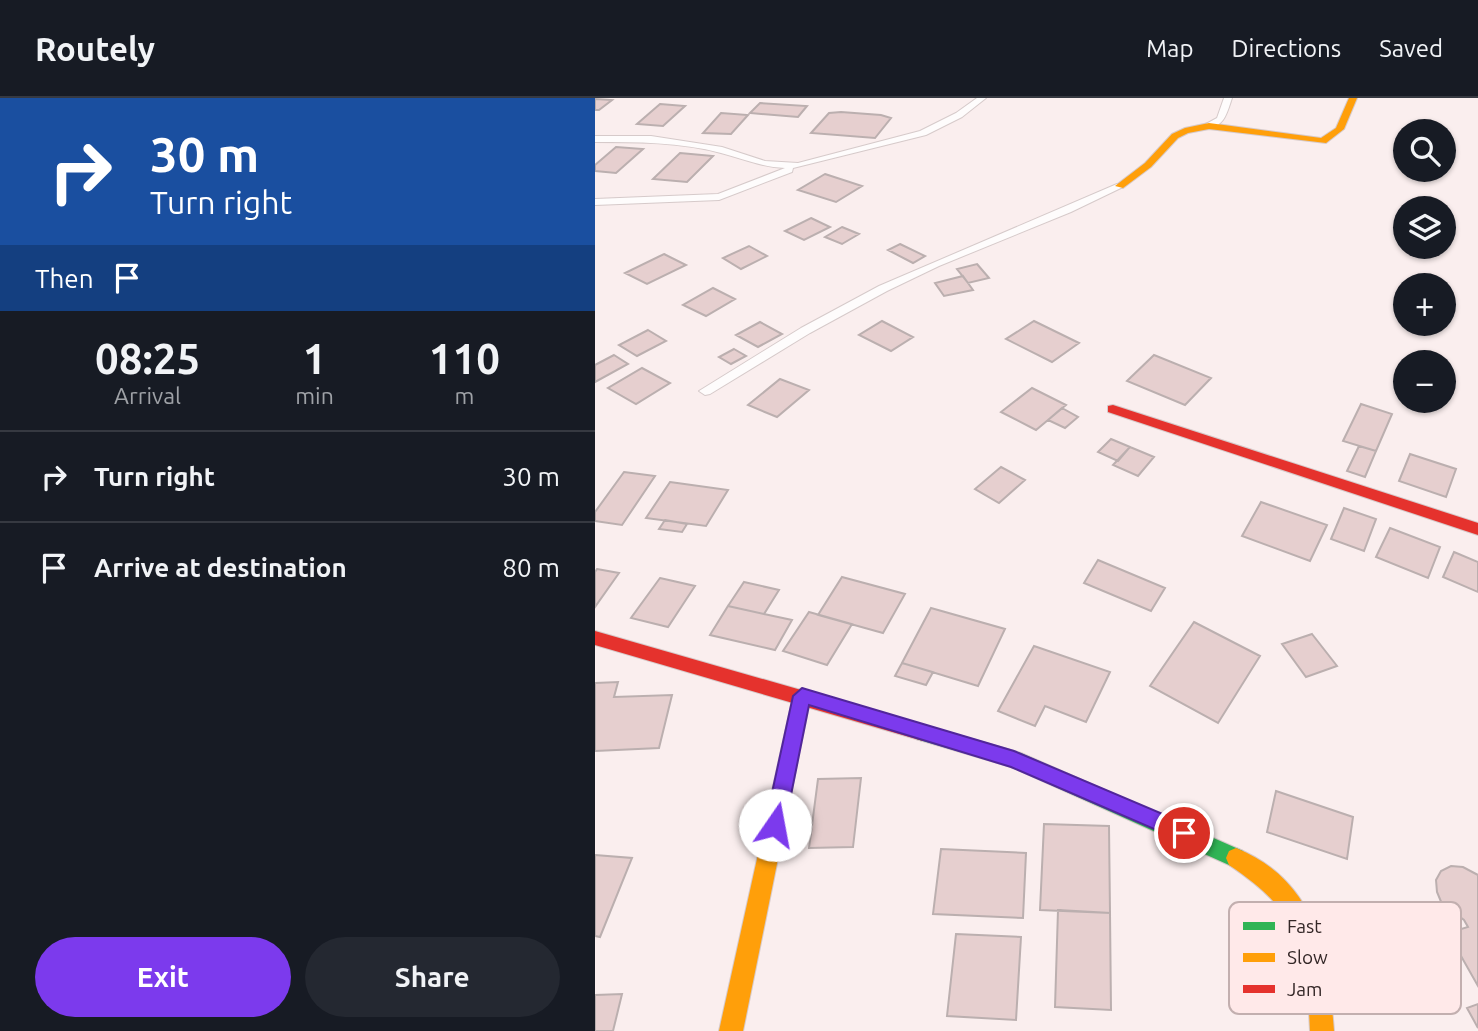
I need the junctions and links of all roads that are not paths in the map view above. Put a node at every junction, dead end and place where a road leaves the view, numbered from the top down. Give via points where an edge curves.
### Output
1 (982, 98) edge
2 (1228, 98) edge
3 (1353, 98) edge
4 (1209, 126) junction
5 (595, 139) edge
6 (798, 166) junction
7 (1120, 186) joint
8 (595, 202) edge
9 (705, 391) dead end
10 (1112, 409) dead end
11 (1478, 529) edge
12 (595, 638) edge
13 (802, 696) junction
14 (1291, 902) edge
15 (731, 1031) edge

1 - 6 lane via 923,133
2 - 4 lane via 1221,119
3 - 4 street via 1337,136 1323,141
4 - 7 street via 1175,136
5 - 6 lane via 651,139 722,150 772,166
6 - 8 lane via 719,197
7 - 9 lane via 849,305
10 - 11 street
12 - 13 street
13 - 14 street via 1014,759 1227,853 1260,872
13 - 15 street

